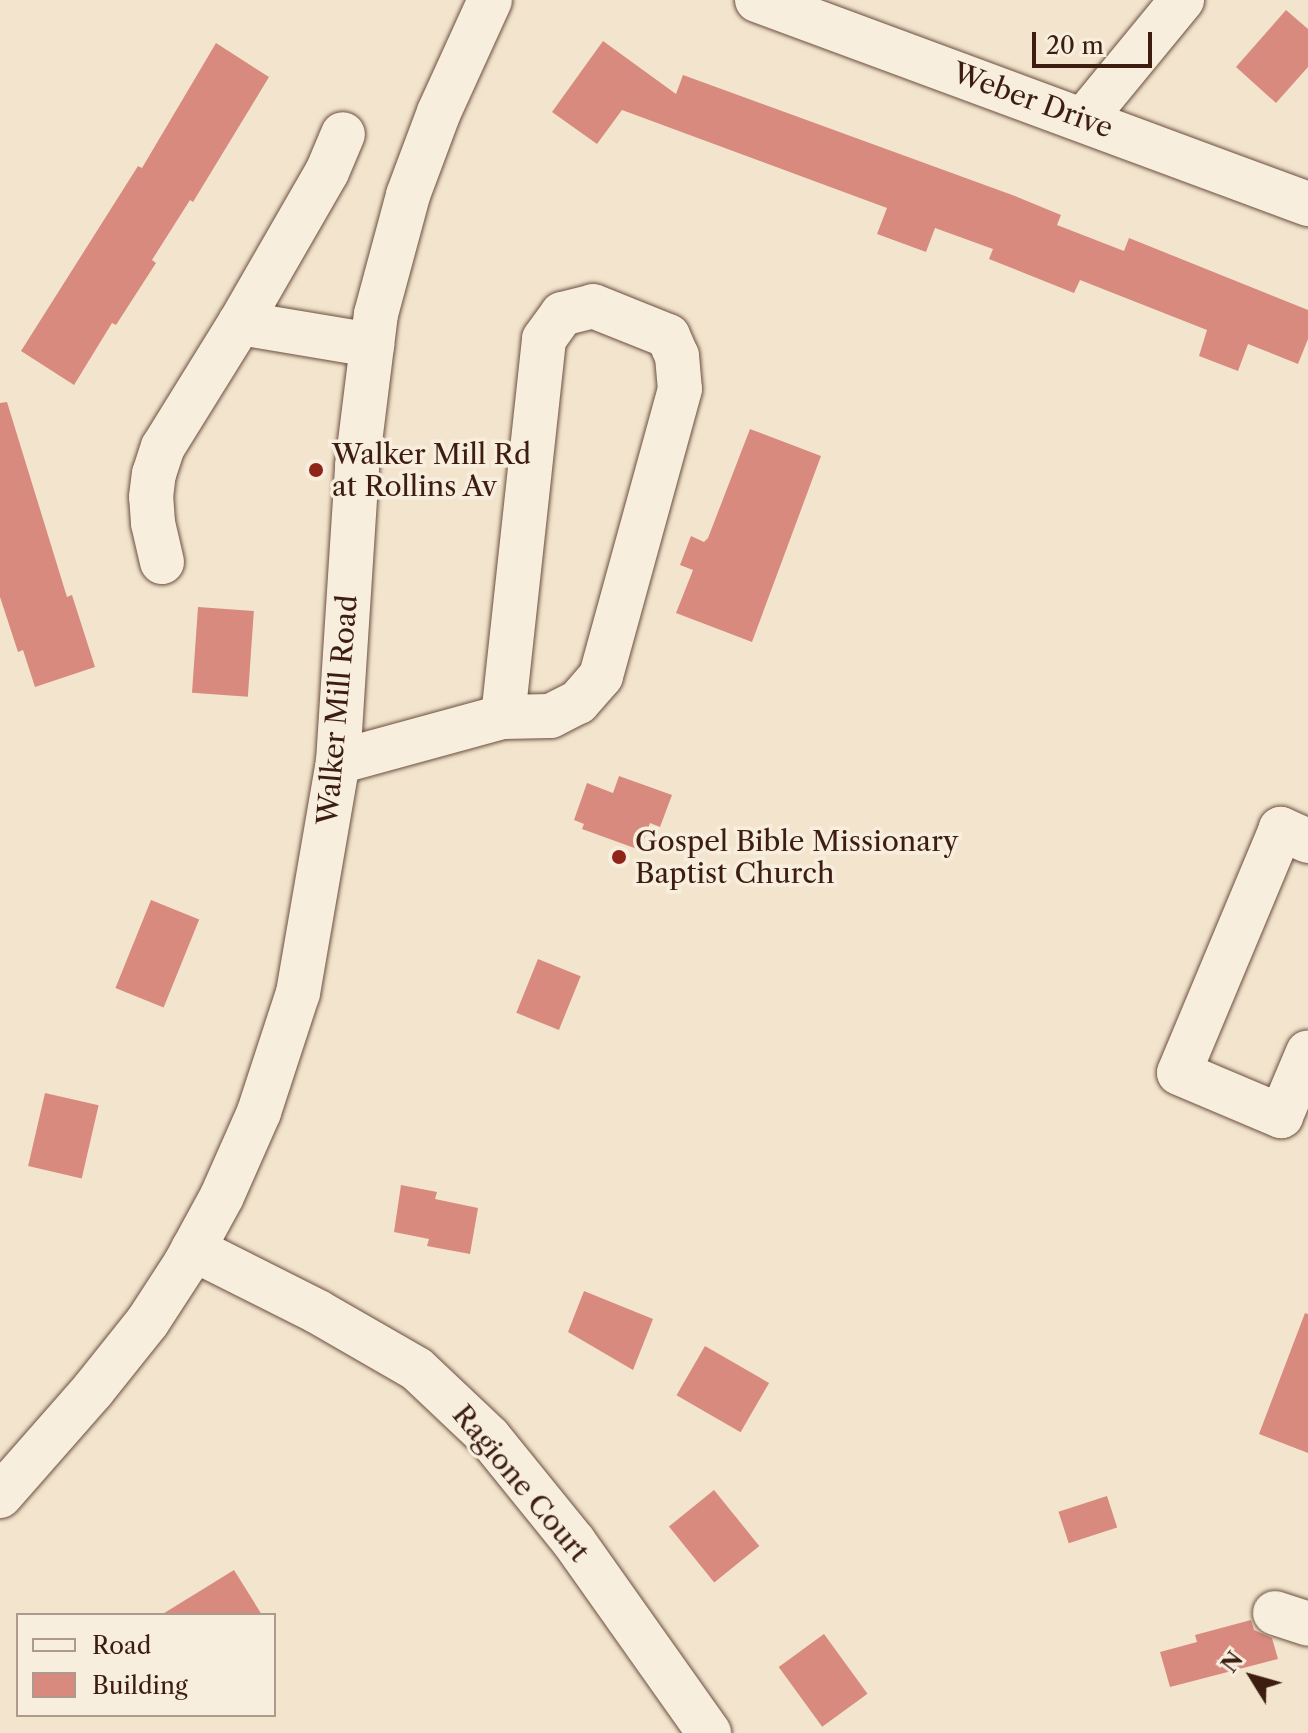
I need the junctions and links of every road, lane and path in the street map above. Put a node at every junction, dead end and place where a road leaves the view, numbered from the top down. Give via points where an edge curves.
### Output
1 (490, 0) edge
2 (757, 0) edge
3 (1182, 0) edge
4 (1085, 118) junction
5 (343, 134) dead end
6 (1308, 204) edge
7 (240, 323) junction
8 (372, 345) junction
9 (162, 562) dead end
10 (503, 717) junction
11 (338, 762) junction
12 (1308, 841) edge
13 (1308, 1052) edge
14 (193, 1249) junction
15 (0, 1496) edge
16 (709, 1733) edge

1 - 8 street, Walker Mill Road via 408,195
2 - 4 street, Weber Drive
3 - 4 street
4 - 6 street, Weber Drive
5 - 7 street via 327,172
7 - 8 street
7 - 9 street via 180,415 154,474 153,523
8 - 11 street, Walker Mill Road via 348,584
10 - 10 street via 544,339 562,314 593,306 668,336 677,356 680,389 601,676 578,702 550,716
10 - 11 street
11 - 14 street, Walker Mill Road via 298,993 259,1112
12 - 13 street via 1281,829 1179,1073 1281,1116
14 - 15 street, Walker Mill Road via 139,1333
14 - 16 street, Ragione Court via 417,1369 489,1437 574,1542

